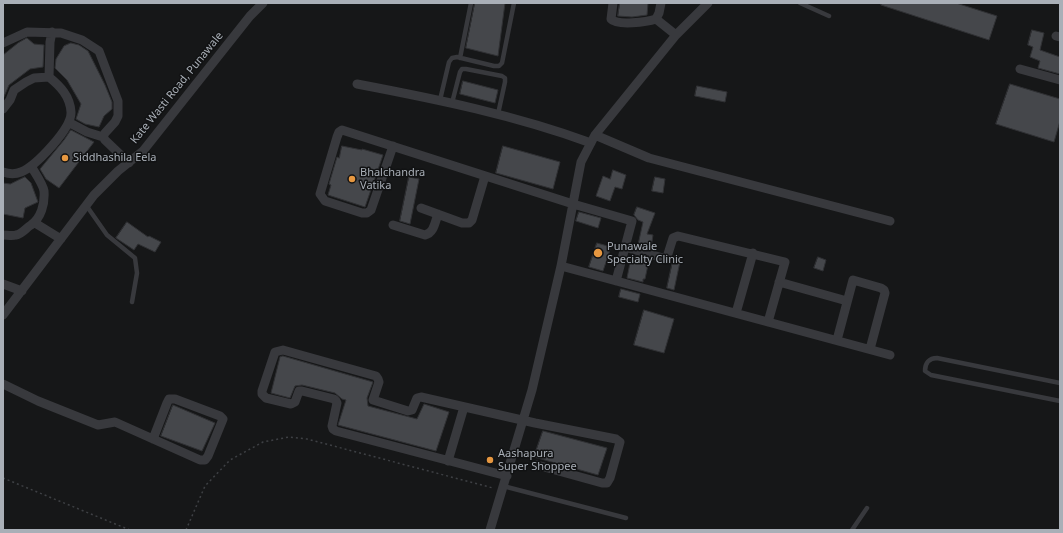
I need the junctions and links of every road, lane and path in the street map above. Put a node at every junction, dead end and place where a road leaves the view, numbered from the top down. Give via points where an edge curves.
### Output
1 (263, 3) edge
2 (471, 3) edge
3 (514, 3) edge
4 (613, 3) edge
5 (661, 3) edge
6 (708, 3) edge
7 (800, 3) edge
8 (829, 16) dead end
9 (656, 19) junction
10 (52, 32) junction
11 (676, 35) junction
12 (3, 43) edge
13 (460, 58) junction
14 (1020, 69) dead end
15 (49, 77) junction
16 (1060, 80) edge
17 (356, 84) dead end
18 (440, 100) junction
19 (452, 103) junction
20 (3, 109) edge
21 (497, 115) junction
22 (70, 123) junction
23 (103, 137) junction
24 (593, 139) junction
25 (392, 146) junction
26 (129, 162) junction
27 (31, 166) junction
28 (3, 172) edge
29 (485, 176) junction
30 (573, 204) junction
31 (86, 205) junction
32 (421, 208) dead end
33 (438, 214) junction
34 (890, 221) dead end
35 (35, 223) junction
36 (393, 225) dead end
37 (3, 235) edge
38 (61, 239) junction
39 (625, 247) junction
40 (753, 253) junction
41 (561, 266) junction
42 (616, 281) junction
43 (779, 282) junction
44 (3, 284) edge
45 (22, 292) junction
46 (847, 301) junction
47 (132, 302) dead end
48 (736, 313) junction
49 (3, 315) edge
50 (768, 322) junction
51 (837, 340) junction
52 (870, 349) junction
53 (890, 355) dead end
54 (1060, 383) edge
55 (3, 384) edge
56 (1060, 401) edge
57 (464, 407) junction
58 (523, 420) junction
59 (154, 439) junction
60 (448, 461) junction
61 (536, 465) dead end
62 (506, 476) junction
63 (3, 478) edge
64 (503, 488) junction
65 (866, 508) dead end
66 (626, 518) dead end
67 (130, 530) edge
68 (186, 530) edge
69 (490, 530) edge
70 (852, 530) edge

1 - 26 street, Kate Wasti Road, Punawale via 143,151
2 - 13 lane
3 - 13 lane via 502,63 494,66
4 - 9 street via 611,19 615,22
5 - 9 street
6 - 11 street
7 - 8 lane
9 - 11 street
10 - 12 street via 27,32
10 - 15 street
10 - 23 street via 82,40 99,51 118,101 118,116
11 - 24 street
13 - 18 lane via 452,58 449,62
14 - 16 street
15 - 20 street via 34,78 14,90
15 - 22 street via 60,86 68,98
17 - 18 street
18 - 19 street
19 - 21 street
19 - 21 lane via 462,69 502,76 505,82
21 - 24 street
22 - 23 street
22 - 27 street via 45,155
23 - 26 street
24 - 30 street via 581,162
24 - 34 street via 649,158
25 - 25 street via 342,130 339,132 320,194 322,197 326,201 367,213 371,210
25 - 29 street
26 - 31 street, Kate Wasti Road, Punawale
27 - 28 street via 20,173
27 - 35 street via 44,190 41,214
29 - 30 street
29 - 33 street via 469,223
30 - 39 street via 632,221
30 - 41 street
31 - 38 street, Kate Wasti Road, Punawale
31 - 47 lane via 107,235 134,258 137,273
32 - 33 street
33 - 36 street via 430,234 425,235
35 - 37 street via 16,235
35 - 38 street
38 - 45 street, Kate Wasti Road, Punawale
39 - 40 street via 663,258 667,257 674,238 678,236
39 - 42 street
40 - 43 street via 785,262
40 - 48 street
41 - 42 street
41 - 58 street
42 - 48 street
43 - 46 street
43 - 50 street
44 - 45 street
45 - 49 street, Kate Wasti Road, Punawale
46 - 51 street
46 - 52 street via 853,280 884,290
48 - 50 street
50 - 51 street
51 - 52 street
52 - 53 street
54 - 56 lane via 937,358 928,361 925,367 931,375
55 - 59 street via 98,425 115,422
57 - 58 street
57 - 60 street
57 - 60 street via 419,397 415,400 412,410 408,411 375,402 373,399 379,382 376,376 283,350 275,352 262,391 266,398 291,404 295,402 299,391 334,399 337,403 332,426 336,431
58 - 61 street via 616,439 620,442 607,483
58 - 62 street
59 - 59 street via 205,460 223,419 175,399 169,399
60 - 62 street
62 - 64 street
63 - 67 path
64 - 66 lane
64 - 68 path via 307,439 289,437 263,442 230,460 206,486
64 - 69 street
65 - 70 lane

